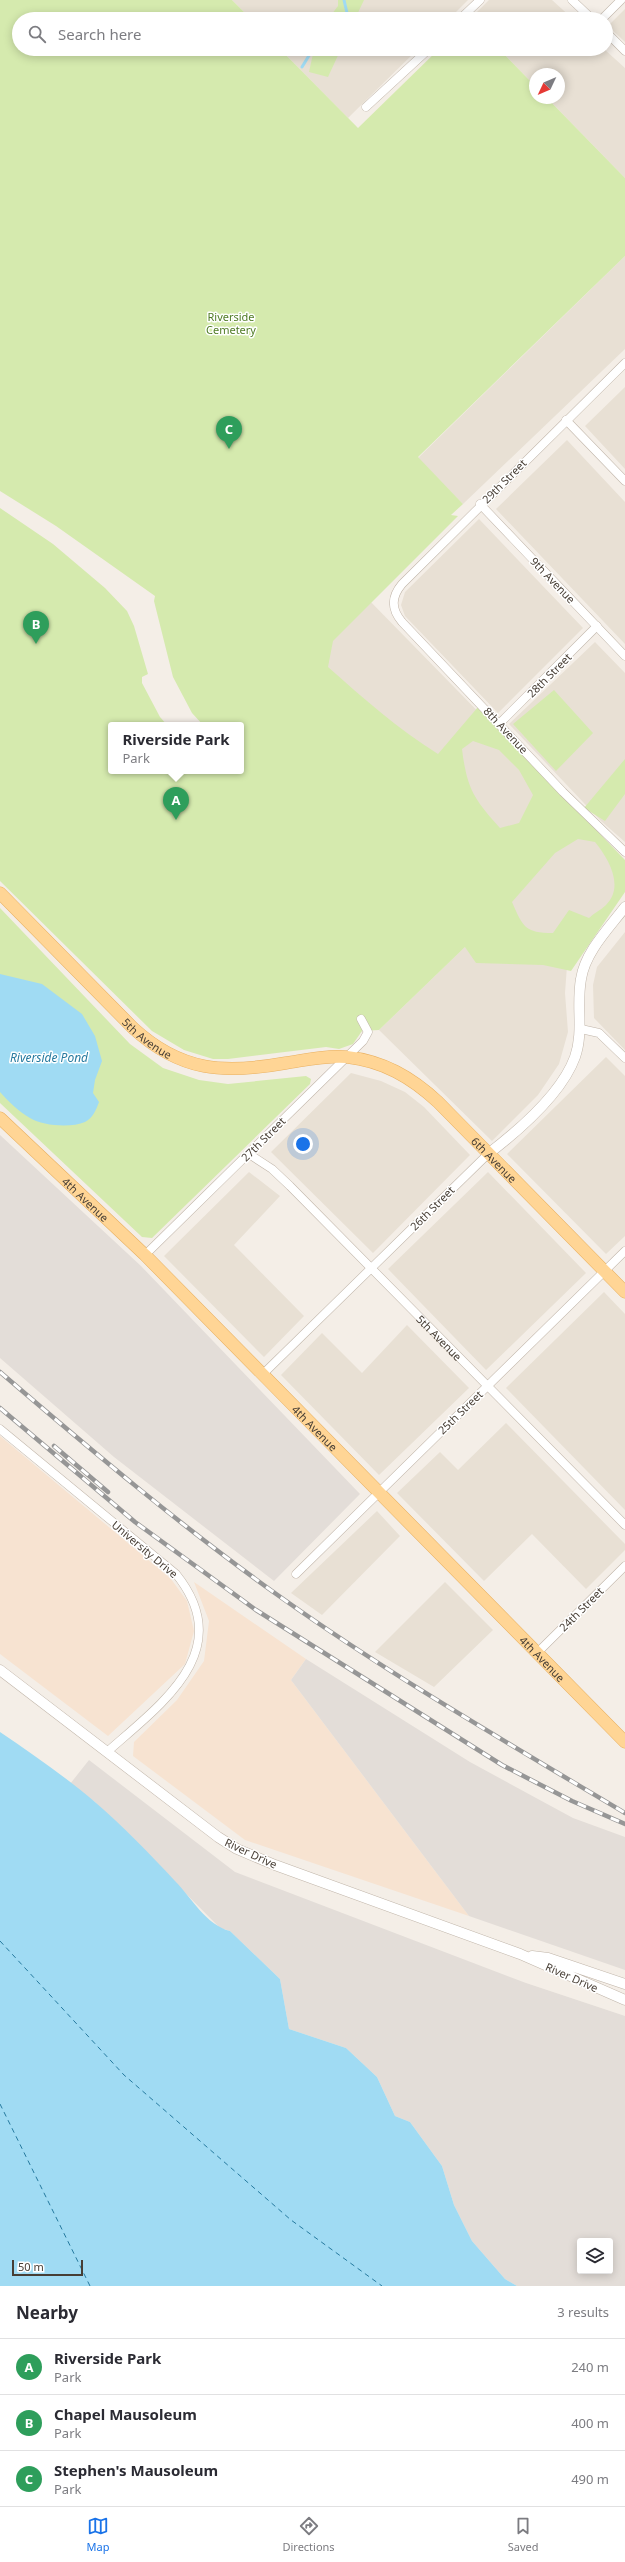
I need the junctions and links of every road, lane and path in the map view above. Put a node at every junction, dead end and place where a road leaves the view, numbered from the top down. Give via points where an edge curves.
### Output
1 (480, 0) edge
2 (572, 0) edge
3 (621, 0) edge
4 (467, 12) edge
5 (585, 12) edge
6 (609, 12) edge
7 (613, 39) edge
8 (625, 51) edge
9 (421, 56) edge
10 (366, 107) dead end
11 (625, 363) edge
12 (566, 420) junction
13 (625, 481) edge
14 (480, 504) junction
15 (393, 604) joint
16 (597, 626) junction
17 (625, 656) edge
18 (500, 723) junction
19 (625, 852) edge
20 (0, 893) edge
21 (625, 907) edge
22 (361, 1019) dead end
23 (580, 1029) junction
24 (345, 1057) junction
25 (625, 1058) edge
26 (0, 1118) edge
27 (249, 1154) junction
28 (488, 1154) junction
29 (625, 1251) edge
30 (145, 1255) junction
31 (370, 1268) junction
32 (605, 1271) junction
33 (625, 1292) edge
34 (263, 1374) junction
35 (487, 1386) junction
36 (0, 1429) edge
37 (379, 1492) junction
38 (625, 1525) edge
39 (625, 1566) edge
40 (296, 1574) dead end
41 (537, 1653) junction
42 (0, 1670) edge
43 (625, 1742) edge
44 (107, 1752) junction
45 (520, 1954) junction
46 (625, 1984) edge
47 (625, 2000) edge

1 - 4 street
2 - 5 street
3 - 6 street
7 - 8 street
9 - 10 street
11 - 12 street, 29th Street
12 - 13 street
12 - 14 street, 29th Street
14 - 15 street, 29th Street via 395,592
14 - 16 street, 9th Avenue
15 - 18 street, 8th Avenue via 402,622
16 - 17 street, 9th Avenue
16 - 18 street, 28th Street
18 - 19 street, 8th Avenue via 561,790
20 - 24 main road, 5th Avenue via 133,1028 147,1041 177,1059 209,1068 244,1070 312,1059
21 - 23 street via 601,939 585,967 580,992
22 - 24 street, 27th Street via 368,1032 366,1037
23 - 25 street via 599,1033
23 - 28 street, 26th Street via 575,1057 558,1087
24 - 27 street, 27th Street
24 - 28 main road, 6th Avenue via 379,1064 412,1080 438,1102
26 - 30 main road, 4th Avenue
27 - 30 street, 27th Street
27 - 31 street, 5th Avenue via 277,1174
28 - 31 street, 26th Street
28 - 32 main road, 6th Avenue
29 - 32 street, 25th Street
30 - 34 main road, 4th Avenue
31 - 34 street, 26th Street
31 - 35 street, 5th Avenue
32 - 33 main road, 6th Avenue
32 - 35 street, 25th Street
34 - 37 main road, 4th Avenue
35 - 37 street, 25th Street
35 - 38 street, 5th Avenue
36 - 44 street, University Drive via 176,1574 193,1600 198,1616 198,1647 184,1677
37 - 40 street, 25th Street
37 - 41 main road, 4th Avenue
39 - 41 street, 24th Street
41 - 43 main road, 4th Avenue
42 - 44 street, River Drive
44 - 45 street, River Drive via 218,1837 251,1855
45 - 46 street, River Drive via 548,1958
45 - 47 street, River Drive

